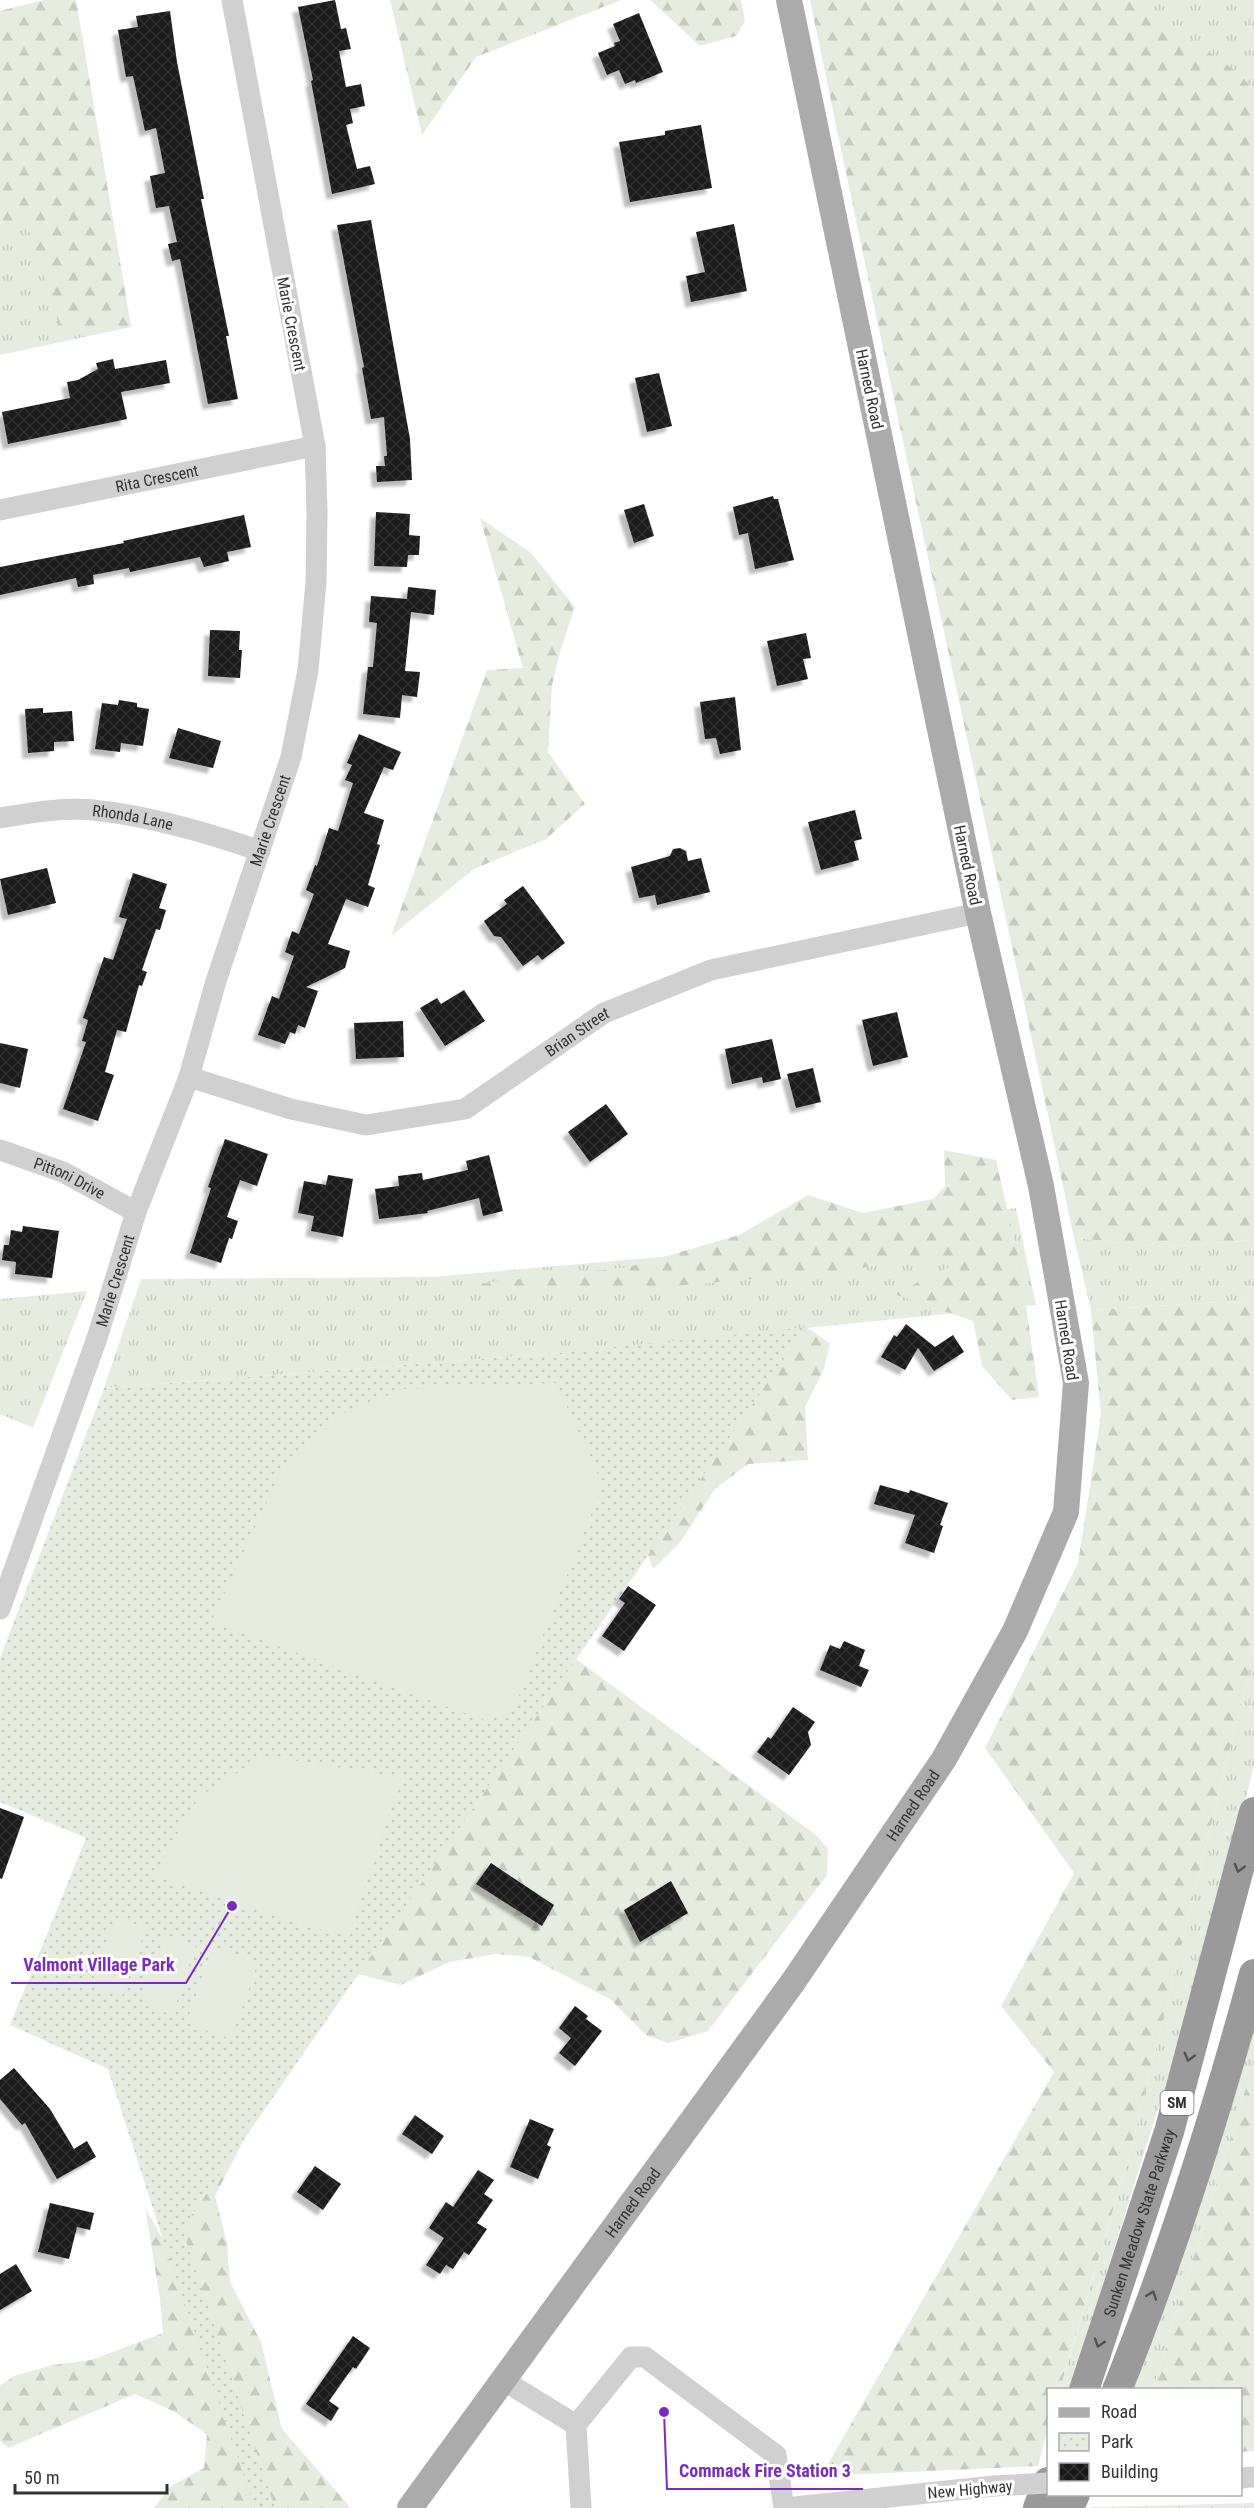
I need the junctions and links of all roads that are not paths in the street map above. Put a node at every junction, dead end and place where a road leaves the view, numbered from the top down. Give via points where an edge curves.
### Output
1 (232, 0) edge
2 (789, 0) edge
3 (315, 446) junction
4 (0, 510) edge
5 (0, 818) edge
6 (260, 851) junction
7 (978, 913) junction
8 (189, 1077) junction
9 (0, 1150) edge
10 (136, 1212) junction
11 (0, 1609) edge
12 (1254, 1812) edge
13 (1254, 1974) edge
14 (503, 2380) junction
15 (1085, 2388) edge
16 (1118, 2388) edge
17 (576, 2425) junction
18 (1047, 2483) edge
19 (1047, 2486) edge
20 (410, 2508) edge
21 (581, 2508) edge
22 (784, 2508) edge
23 (1038, 2508) edge

1 - 3 street, Marie Crescent
2 - 7 main road, Harned Road
3 - 4 street, Rita Crescent
3 - 6 street, Marie Crescent via 316,582 308,670 291,757
5 - 6 street, Rhonda Lane via 91,810 162,822
6 - 8 street, Marie Crescent via 216,981
7 - 8 street, Brian Street via 711,970 604,1013 465,1109 366,1125 291,1109
7 - 14 main road, Harned Road via 1041,1186 1076,1383 1066,1512 1014,1631 944,1759 793,1982
8 - 10 street, Marie Crescent
9 - 10 street, Pittoni Drive via 63,1172
10 - 11 street, Marie Crescent via 97,1338
12 -> 15 highway, Sunken Meadow State Parkway / SM via 1169,2132
16 -> 13 highway, Sunken Meadow State Parkway / SM via 1184,2207
14 - 17 street
14 - 20 main road, Harned Road
17 - 21 street
17 - 22 street via 631,2357 645,2357 776,2456
18 - 22 street, New Highway, bridge
19 - 23 highway

